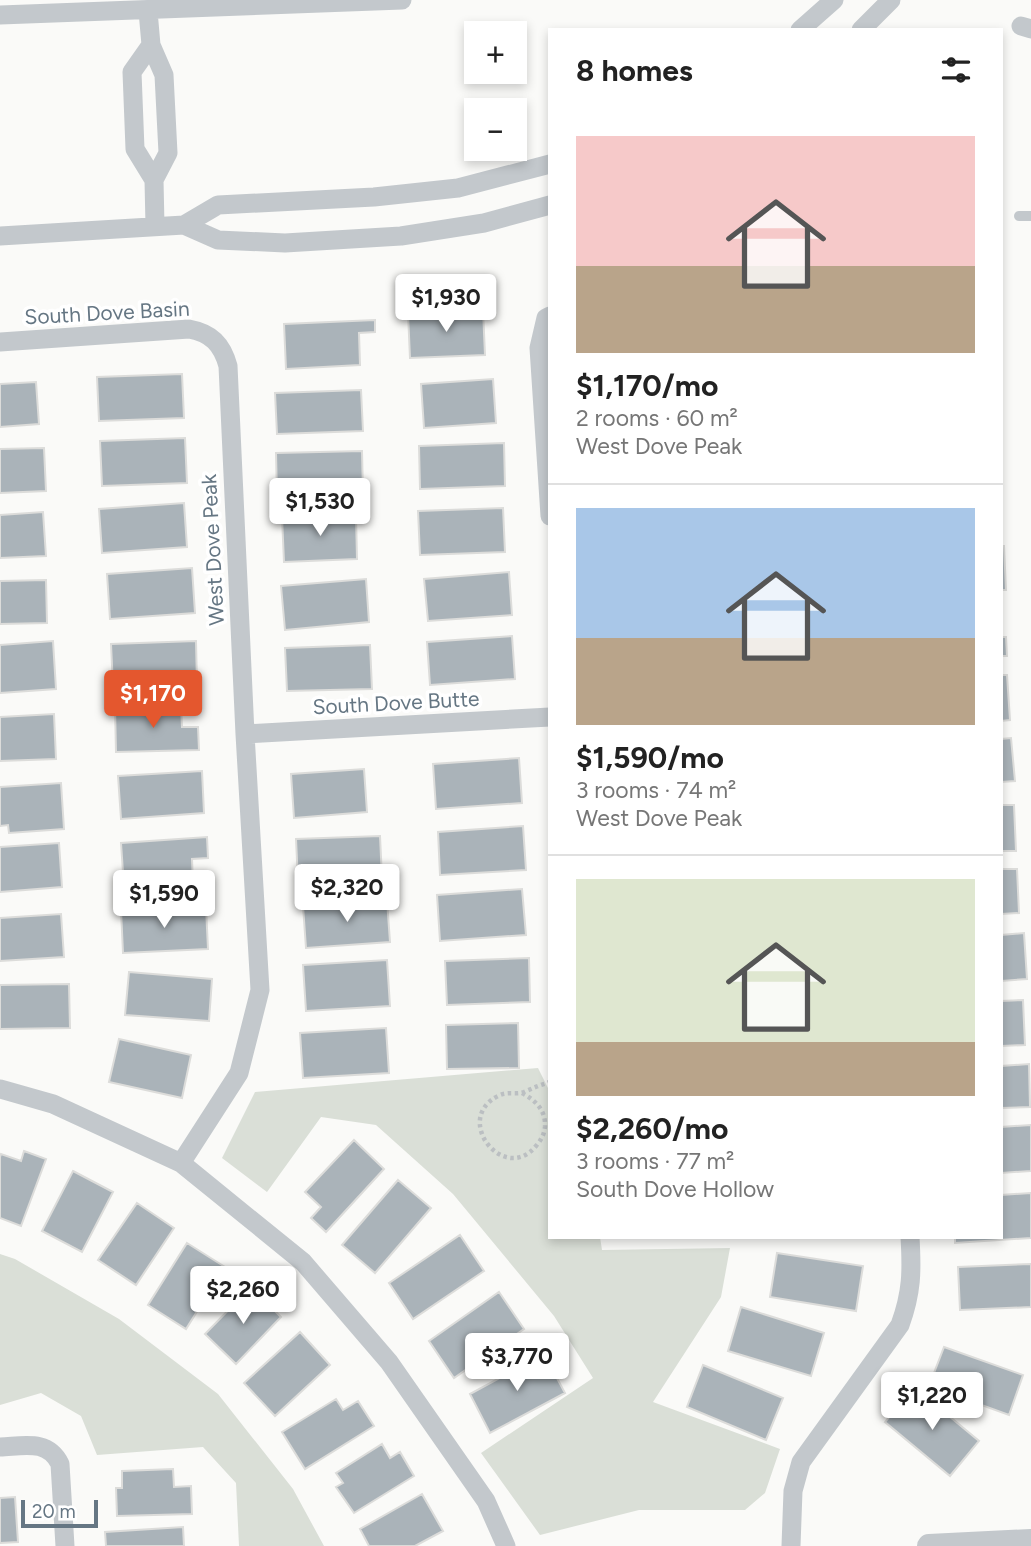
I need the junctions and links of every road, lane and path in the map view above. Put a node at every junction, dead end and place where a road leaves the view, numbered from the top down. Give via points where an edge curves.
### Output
1 (402, 0) edge
2 (834, 0) edge
3 (891, 0) edge
4 (306, 3) edge
5 (148, 12) junction
6 (0, 16) edge
7 (802, 28) edge
8 (863, 28) edge
9 (150, 45) junction
10 (548, 165) edge
11 (154, 180) junction
12 (548, 206) edge
13 (1019, 216) dead end
14 (1031, 216) edge
15 (184, 225) junction
16 (155, 226) junction
17 (0, 236) edge
18 (548, 317) edge
19 (214, 339) joint
20 (0, 342) edge
21 (548, 488) edge
22 (548, 717) edge
23 (244, 734) junction
24 (548, 1083) edge
25 (0, 1089) edge
26 (522, 1093) junction
27 (181, 1163) junction
28 (909, 1239) edge
29 (0, 1447) edge
30 (1031, 1541) edge
31 (65, 1546) edge
32 (506, 1546) edge
33 (791, 1546) edge
34 (929, 1546) edge

1 - 4 street
2 - 7 street
3 - 8 street
4 - 5 street
5 - 6 street
5 - 9 street
9 - 11 street via 164,75 168,153
9 - 11 street via 132,72 135,149
10 - 15 street via 458,188 218,205
11 - 16 street
12 - 15 street via 484,223 401,236 298,243 218,240
13 - 14 lane
15 - 16 street
16 - 17 street
18 - 21 street via 538,348
19 - 20 street, South Dove Basin via 183,328
19 - 23 street, West Dove Peak via 228,366
22 - 23 street, South Dove Butte
23 - 27 street, West Dove Peak via 260,990 239,1073
24 - 26 path
25 - 27 street via 53,1104
26 - 26 path via 500,1094 483,1111 483,1139 499,1155 523,1156 542,1140 545,1129 540,1107
27 - 32 street via 303,1262 389,1362 486,1501
28 - 33 street via 913,1277 909,1302 900,1325 801,1462 793,1491
29 - 31 street via 45,1447 55,1453 60,1464
30 - 34 street

